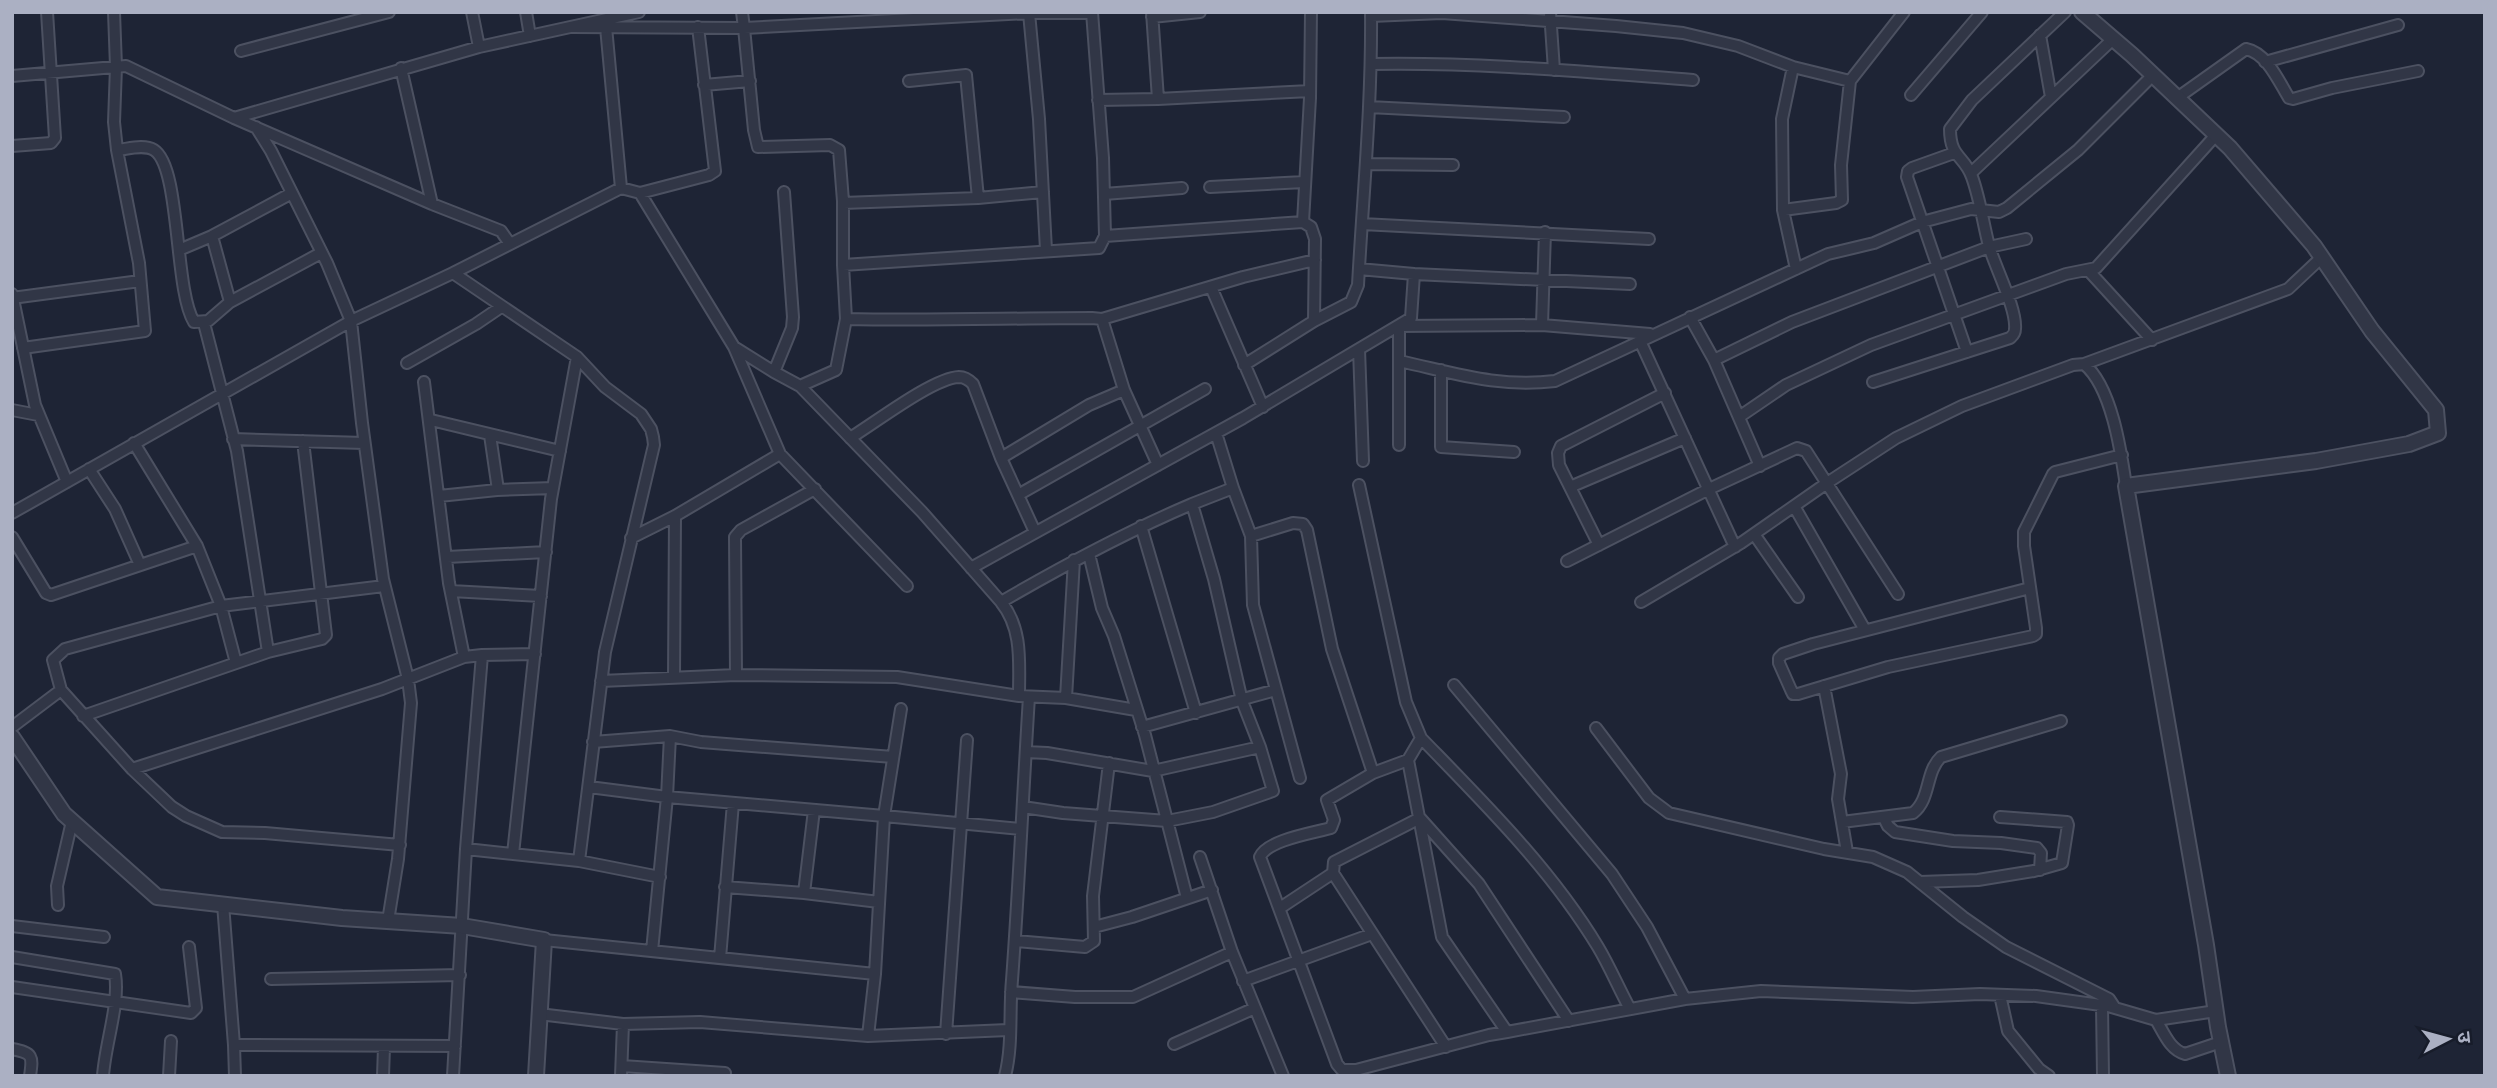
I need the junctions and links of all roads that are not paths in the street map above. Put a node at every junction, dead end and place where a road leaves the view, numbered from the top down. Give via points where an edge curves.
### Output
1 (47, 12) edge
2 (114, 12) edge
3 (389, 12) edge
4 (472, 12) edge
5 (526, 12) edge
6 (639, 12) edge
7 (742, 12) edge
8 (1200, 12) edge
9 (1311, 12) edge
10 (1904, 12) edge
11 (1982, 12) edge
12 (2065, 12) edge
13 (2081, 12) edge
14 (1029, 13) edge
15 (1092, 13) edge
16 (1442, 13) edge
17 (1152, 14) edge
18 (1371, 14) edge
19 (1493, 14) edge
20 (1551, 16) edge
21 (817, 18) edge
22 (2398, 25) dead end
23 (572, 27) junction
24 (606, 27) junction
25 (698, 27) junction
26 (744, 28) junction
27 (2040, 35) junction
28 (530, 36) junction
29 (2113, 39) junction
30 (479, 47) junction
31 (242, 51) dead end
32 (2265, 62) junction
33 (1371, 64) junction
34 (116, 67) junction
35 (1793, 67) junction
36 (401, 68) junction
37 (1554, 70) junction
38 (2418, 71) dead end
39 (51, 74) junction
40 (2153, 75) junction
41 (12, 76) edge
42 (909, 80) dead end
43 (1693, 80) dead end
44 (750, 81) junction
45 (1850, 81) junction
46 (704, 85) junction
47 (1310, 91) junction
48 (1911, 95) dead end
49 (2051, 97) junction
50 (2177, 98) junction
51 (1158, 99) junction
52 (1098, 100) junction
53 (1369, 107) junction
54 (1564, 117) dead end
55 (234, 118) junction
56 (256, 127) junction
57 (2217, 135) junction
58 (12, 146) edge
59 (117, 150) junction
60 (1954, 153) junction
61 (1366, 164) junction
62 (1453, 165) dead end
63 (1971, 173) junction
64 (1304, 182) junction
65 (1210, 187) dead end
66 (621, 188) junction
67 (1182, 188) dead end
68 (784, 192) dead end
69 (1043, 192) junction
70 (640, 193) junction
71 (292, 194) junction
72 (1104, 194) junction
73 (978, 198) junction
74 (843, 203) junction
75 (432, 204) junction
76 (1982, 209) junction
77 (1783, 210) junction
78 (1303, 222) junction
79 (1922, 222) junction
80 (1362, 224) junction
81 (1545, 232) junction
82 (212, 236) junction
83 (1105, 236) junction
84 (1649, 239) dead end
85 (2026, 239) dead end
86 (510, 244) junction
87 (1989, 247) junction
88 (179, 250) junction
89 (1046, 250) junction
90 (321, 253) junction
91 (2322, 257) junction
92 (1315, 260) junction
93 (843, 265) junction
94 (1938, 266) junction
95 (1359, 269) junction
96 (1796, 269) junction
97 (2088, 270) junction
98 (453, 273) junction
99 (1414, 274) junction
100 (1544, 280) junction
101 (140, 281) junction
102 (1630, 284) dead end
103 (1211, 287) junction
104 (2007, 295) junction
105 (12, 297) edge
106 (230, 302) junction
107 (502, 307) junction
108 (1954, 314) junction
109 (1690, 317) junction
110 (846, 319) junction
111 (1102, 319) junction
112 (351, 321) junction
113 (1314, 321) junction
114 (204, 323) junction
115 (1542, 325) junction
116 (1399, 326) junction
117 (1653, 335) junction
118 (2152, 340) junction
119 (1640, 341) junction
120 (734, 347) junction
121 (23, 348) junction
122 (1359, 349) junction
123 (1967, 352) junction
124 (577, 357) junction
125 (1714, 360) junction
126 (1399, 361) junction
127 (407, 363) dead end
128 (2084, 364) junction
129 (1244, 365) junction
130 (1441, 370) junction
131 (774, 372) junction
132 (424, 382) dead end
133 (1874, 382) dead end
134 (800, 386) junction
135 (1205, 388) dead end
136 (1124, 390) junction
137 (1665, 393) junction
138 (221, 395) junction
139 (1263, 407) junction
140 (12, 410) edge
141 (38, 415) junction
142 (1739, 417) junction
143 (430, 420) junction
144 (1140, 425) junction
145 (1216, 433) junction
146 (490, 435) junction
147 (850, 438) junction
148 (1685, 438) junction
149 (233, 439) junction
150 (303, 441) junction
151 (134, 443) junction
152 (364, 443) junction
153 (1399, 445) dead end
154 (560, 451) junction
155 (1514, 453) dead end
156 (780, 454) junction
157 (2122, 455) junction
158 (1002, 458) junction
159 (1363, 461) dead end
160 (1158, 465) junction
161 (1760, 466) junction
162 (89, 469) junction
163 (67, 482) junction
164 (1827, 482) junction
165 (1359, 485) dead end
166 (2126, 486) junction
167 (553, 488) junction
168 (1233, 488) junction
169 (1570, 488) junction
170 (498, 489) junction
171 (815, 489) junction
172 (1709, 489) junction
173 (1018, 495) junction
174 (439, 496) junction
175 (1192, 505) junction
176 (1794, 506) junction
177 (12, 513) edge
178 (675, 516) junction
179 (1141, 526) junction
180 (1035, 532) junction
181 (1754, 534) junction
182 (1251, 536) junction
183 (12, 537) edge
184 (631, 538) junction
185 (1599, 545) junction
186 (197, 546) junction
187 (1735, 547) junction
188 (545, 552) junction
189 (1090, 554) junction
190 (447, 556) junction
191 (1074, 560) junction
192 (1567, 561) dead end
193 (140, 565) junction
194 (971, 568) junction
195 (384, 586) junction
196 (907, 586) dead end
197 (2030, 588) junction
198 (451, 591) junction
199 (322, 593) junction
200 (1898, 594) dead end
201 (541, 596) junction
202 (1798, 597) dead end
203 (260, 600) junction
204 (1001, 601) junction
205 (1641, 602) dead end
206 (221, 606) junction
207 (1865, 630) junction
208 (268, 652) junction
209 (535, 654) junction
210 (482, 655) junction
211 (464, 657) junction
212 (236, 663) junction
213 (736, 675) junction
214 (674, 677) junction
215 (408, 679) junction
216 (601, 681) junction
217 (1454, 685) dead end
218 (1824, 687) junction
219 (61, 690) junction
220 (1276, 690) junction
221 (1024, 696) junction
222 (1066, 698) junction
223 (1242, 701) junction
224 (901, 709) dead end
225 (1136, 710) junction
226 (1196, 713) junction
227 (83, 716) junction
228 (2062, 721) dead end
229 (12, 727) edge
230 (1142, 727) junction
231 (1596, 729) dead end
232 (670, 736) junction
233 (12, 737) edge
234 (1421, 738) junction
235 (967, 740) dead end
236 (593, 742) junction
237 (1260, 747) junction
238 (1026, 752) junction
239 (893, 757) junction
240 (1408, 760) junction
241 (1109, 763) junction
242 (132, 769) junction
243 (1153, 771) junction
244 (1373, 773) junction
245 (1300, 778) dead end
246 (589, 787) junction
247 (667, 797) junction
248 (733, 803) junction
249 (1023, 807) junction
250 (814, 810) junction
251 (884, 816) junction
252 (1102, 816) junction
253 (2000, 817) dead end
254 (1420, 818) junction
255 (1884, 818) junction
256 (72, 821) junction
257 (1167, 821) junction
258 (1842, 822) junction
259 (962, 825) junction
260 (1021, 829) junction
261 (400, 845) junction
262 (467, 849) junction
263 (1847, 852) junction
264 (513, 854) junction
265 (1200, 857) dead end
266 (579, 861) junction
267 (2040, 870) junction
268 (1333, 873) junction
269 (660, 877) junction
270 (1920, 882) junction
271 (725, 887) junction
272 (1212, 890) junction
273 (804, 893) junction
274 (1187, 898) junction
275 (879, 902) junction
276 (223, 904) junction
277 (58, 905) dead end
278 (1280, 908) junction
279 (388, 921) junction
280 (12, 926) edge
281 (462, 926) junction
282 (1094, 927) junction
283 (1372, 934) junction
284 (104, 937) dead end
285 (544, 940) junction
286 (1015, 941) junction
287 (189, 947) dead end
288 (652, 951) junction
289 (1232, 953) junction
290 (12, 957) edge
291 (720, 958) junction
292 (1297, 961) junction
293 (875, 974) junction
294 (460, 975) junction
295 (271, 979) dead end
296 (1243, 981) junction
297 (12, 987) edge
298 (1011, 992) junction
299 (2000, 995) junction
300 (1685, 999) junction
301 (114, 1003) junction
302 (2102, 1005) junction
303 (1255, 1008) junction
304 (2115, 1008) junction
305 (1630, 1009) junction
306 (2216, 1011) junction
307 (539, 1014) junction
308 (2156, 1020) junction
309 (1569, 1021) junction
310 (623, 1024) junction
311 (1009, 1030) junction
312 (1507, 1032) junction
313 (946, 1034) junction
314 (869, 1036) junction
315 (171, 1041) dead end
316 (2221, 1042) junction
317 (1174, 1044) dead end
318 (234, 1045) junction
319 (455, 1046) junction
320 (384, 1047) junction
321 (1446, 1047) junction
322 (12, 1049) edge
323 (621, 1071) edge
324 (725, 1073) dead end
325 (30, 1076) edge
326 (103, 1076) edge
327 (169, 1076) edge
328 (235, 1076) edge
329 (383, 1076) edge
330 (453, 1076) edge
331 (536, 1076) edge
332 (1005, 1076) edge
333 (1283, 1076) edge
334 (2049, 1076) edge
335 (2103, 1076) edge
336 (2228, 1076) edge

1 - 39 street
2 - 34 street
3 - 31 street
4 - 30 street
5 - 28 street
6 - 23 street
7 - 26 street
8 - 17 street
9 - 47 street
10 - 45 street
11 - 48 street
12 - 27 street
13 - 29 street
14 - 15 street
14 - 21 street
14 - 69 street
15 - 52 street
16 - 18 street
16 - 19 street
17 - 51 street
18 - 33 street
19 - 20 street
20 - 35 street via 1683,33 1738,46
20 - 37 street
21 - 26 street
22 - 32 street
23 - 24 street
23 - 28 street
24 - 25 street
24 - 66 street
25 - 26 street
25 - 46 street
26 - 44 street
27 - 49 street
27 - 60 street via 1960,114 1950,129
28 - 30 street
29 - 40 street
29 - 49 street
30 - 36 street
32 - 38 street via 2289,98 2296,100
32 - 50 street via 2251,49 2244,50
33 - 37 street
33 - 53 street
34 - 39 street
34 - 55 street via 125,66
34 - 59 street
35 - 45 street
35 - 77 street via 1782,119
36 - 55 street
36 - 75 street
37 - 43 street
39 - 41 street
39 - 58 street via 54,142
40 - 50 street
40 - 76 street via 2078,150 2007,208 1999,212
42 - 73 street via 966,75
44 - 46 street
44 - 74 street via 758,147 837,147
45 - 77 street via 1841,165 1843,199
46 - 70 street via 715,171
47 - 51 street
47 - 64 street
49 - 63 street
50 - 57 street
51 - 52 street
52 - 72 street
53 - 54 street
53 - 61 street
55 - 56 street
56 - 71 street
56 - 75 street
57 - 91 street
57 - 97 street via 2108,257
59 - 88 street via 146,147 161,156 176,214
59 - 101 street
60 - 63 street
60 - 79 street via 1908,171
61 - 62 street
61 - 80 street
63 - 76 street
64 - 65 street
64 - 78 street
66 - 70 street
66 - 86 street
67 - 72 street
68 - 131 street via 793,317
69 - 73 street
69 - 89 street
70 - 120 street
71 - 82 street
71 - 90 street
72 - 83 street
73 - 74 street
74 - 93 street
75 - 86 street via 501,231
76 - 79 street
76 - 87 street
77 - 96 street
78 - 83 street
78 - 92 street via 1314,232
79 - 94 street
79 - 96 street
80 - 81 street
80 - 95 street
81 - 84 street
81 - 100 street
82 - 88 street
82 - 106 street
83 - 89 street via 1099,248
85 - 87 street
86 - 98 street
87 - 94 street
87 - 104 street
88 - 114 street via 186,305 194,321
89 - 93 street
90 - 106 street
90 - 112 street
91 - 118 street via 2288,289
91 - 166 street via 2372,331 2436,410 2438,433 2409,444 2316,461
92 - 103 street
92 - 113 street
93 - 110 street
94 - 108 street
94 - 125 street via 1792,323
95 - 99 street
95 - 113 street via 1350,302
96 - 109 street
97 - 104 street
97 - 118 street
98 - 107 street
98 - 112 street
99 - 100 street
99 - 116 street via 1411,318
100 - 102 street
100 - 115 street
101 - 105 street
101 - 121 street via 143,332
103 - 111 street
103 - 129 street
104 - 108 street
104 - 123 street via 2014,334
105 - 121 street
106 - 114 street
107 - 124 street
107 - 127 street
108 - 123 street
108 - 142 street via 1871,345 1786,385
109 - 117 street
109 - 125 street
110 - 111 street
110 - 134 street via 836,370
111 - 136 street
112 - 138 street
112 - 152 street
113 - 129 street
114 - 138 street
115 - 116 street
115 - 117 street
116 - 122 street
116 - 126 street
117 - 119 street
118 - 128 street
119 - 130 street via 1555,381 1494,382
119 - 137 street
120 - 131 street
120 - 156 street
121 - 141 street
122 - 139 street
122 - 159 street
123 - 133 street
124 - 154 street
124 - 184 street via 605,387 641,414 651,429 654,446
125 - 142 street
126 - 130 street
126 - 153 street
128 - 157 street via 2108,404
128 - 164 street via 1962,406 1896,438
129 - 139 street
130 - 155 street via 1441,447
131 - 134 street
132 - 143 street
134 - 147 street
135 - 144 street
136 - 144 street
136 - 158 street
137 - 148 street
137 - 169 street via 1564,442 1559,465
138 - 149 street
138 - 151 street
139 - 145 street
140 - 141 street
141 - 163 street
142 - 161 street
143 - 146 street
143 - 174 street
144 - 160 street
144 - 173 street
145 - 160 street
145 - 168 street
146 - 154 street
146 - 170 street
147 - 158 street via 940,381 964,377 973,384
147 - 194 street
148 - 169 street
148 - 172 street
149 - 150 street
149 - 203 street
150 - 152 street
150 - 199 street
151 - 162 street
151 - 186 street
152 - 195 street
154 - 167 street
156 - 171 street
156 - 178 street
157 - 166 street
157 - 197 street via 2053,474 2024,532
158 - 173 street
160 - 180 street
161 - 164 street via 1802,449
161 - 172 street
162 - 163 street
162 - 193 street via 115,509
163 - 177 street
164 - 176 street
164 - 200 street
165 - 234 street via 1406,702
166 - 306 street
167 - 170 street
167 - 188 street
168 - 175 street
168 - 182 street
169 - 185 street
170 - 174 street
171 - 196 street
171 - 213 street via 735,537
172 - 185 street
172 - 187 street
173 - 180 street
174 - 190 street
175 - 179 street
175 - 223 street
176 - 181 street
176 - 207 street
178 - 184 street
178 - 214 street
179 - 189 street
179 - 226 street
180 - 194 street
181 - 187 street
181 - 202 street
182 - 220 street via 1253,605
182 - 244 street via 1293,523 1303,524 1307,530 1332,649
183 - 193 street via 51,595
184 - 216 street
185 - 192 street
186 - 193 street
186 - 206 street
187 - 205 street
188 - 190 street
188 - 201 street
189 - 191 street
189 - 225 street via 1102,608
190 - 198 street
191 - 204 street
191 - 222 street
194 - 204 street
195 - 199 street
195 - 215 street
197 - 207 street
197 - 218 street via 2033,636 1888,667
198 - 201 street
198 - 211 street
199 - 203 street
199 - 208 street via 326,635
201 - 209 street
203 - 206 street
203 - 208 street
204 - 221 street via 1019,638
206 - 212 street
206 - 219 street via 65,649 53,660
207 - 218 street via 1812,643 1779,658 1793,694
208 - 212 street
209 - 210 street
209 - 264 street
210 - 211 street
210 - 262 street
211 - 215 street
212 - 227 street
213 - 214 street
213 - 221 street via 897,677
214 - 216 street
215 - 242 street
215 - 261 street via 411,704
216 - 236 street
217 - 300 street via 1612,874
218 - 258 street via 1841,774 1838,799
219 - 227 street
219 - 229 street
220 - 223 street
220 - 245 street
221 - 222 street
221 - 238 street
222 - 225 street
223 - 226 street
223 - 237 street
224 - 239 street
225 - 230 street
226 - 230 street
227 - 242 street
228 - 255 street via 1941,757 1918,809
230 - 243 street
231 - 263 street via 1649,798 1669,813
232 - 236 street
232 - 239 street
232 - 247 street
233 - 256 street
234 - 240 street
234 - 305 street via 1544,871 1598,947
235 - 259 street
236 - 246 street
237 - 243 street
237 - 257 street via 1272,792 1213,812
238 - 241 street
238 - 249 street
239 - 251 street
240 - 244 street
240 - 254 street
241 - 243 street
241 - 252 street
242 - 261 street via 172,807 222,832
243 - 257 street
244 - 278 street via 1327,800 1334,820 1331,828 1273,844 1260,853
246 - 247 street
246 - 266 street
247 - 248 street
247 - 269 street
248 - 250 street
248 - 271 street
249 - 252 street
249 - 260 street
250 - 251 street
250 - 273 street
251 - 259 street
251 - 275 street
252 - 257 street
252 - 282 street
253 - 267 street via 2067,822 2062,863
254 - 268 street via 1334,862
254 - 309 street via 1479,884
254 - 312 street via 1442,937
255 - 258 street
255 - 267 street via 1895,832 2037,848
256 - 276 street via 157,897
256 - 277 street via 57,886
257 - 274 street
258 - 263 street
259 - 260 street
259 - 313 street
260 - 286 street
261 - 279 street
262 - 264 street
262 - 281 street
263 - 270 street via 1873,856
264 - 266 street
265 - 272 street
266 - 269 street
267 - 270 street via 1978,880
268 - 278 street
268 - 283 street
269 - 288 street
270 - 304 street via 2006,947 2109,999
271 - 273 street
271 - 291 street
272 - 274 street
272 - 289 street
273 - 275 street
274 - 282 street
275 - 293 street
276 - 279 street
276 - 318 street
278 - 292 street
279 - 281 street
280 - 284 street
281 - 285 street
281 - 294 street
282 - 286 street via 1094,941 1085,947
283 - 292 street
283 - 321 street
285 - 288 street
285 - 307 street
286 - 298 street
287 - 301 street via 195,1012
288 - 291 street
289 - 296 street
289 - 298 street via 1133,998
290 - 301 street via 112,973 116,978
291 - 293 street
292 - 296 street
292 - 321 street via 1342,1070
293 - 314 street
294 - 295 street
294 - 319 street
296 - 303 street
297 - 301 street
298 - 311 street
299 - 300 street via 1761,991
299 - 302 street
299 - 334 street via 2008,1031
300 - 305 street
301 - 326 street
302 - 304 street
302 - 335 street
303 - 317 street
303 - 333 street
304 - 308 street
305 - 309 street
306 - 308 street
306 - 316 street
307 - 310 street
307 - 331 street
308 - 316 street via 2179,1052
309 - 312 street
310 - 314 street via 699,1022
310 - 323 street
311 - 313 street
311 - 332 street
312 - 321 street
313 - 314 street
315 - 327 street
316 - 336 street
318 - 320 street
318 - 328 street
319 - 320 street
319 - 330 street
320 - 329 street
322 - 325 street via 30,1056
323 - 324 street

